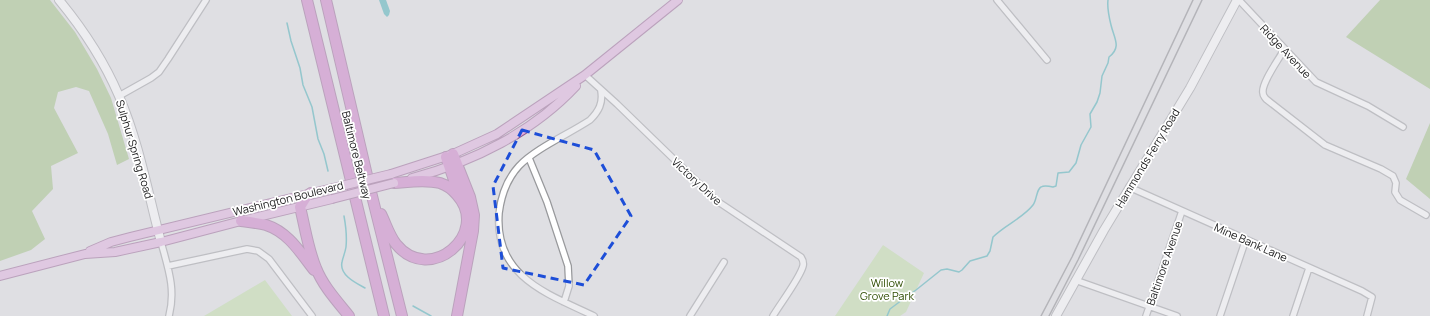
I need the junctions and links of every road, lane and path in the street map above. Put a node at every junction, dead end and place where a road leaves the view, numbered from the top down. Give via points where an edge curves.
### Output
1 (59, 0) edge
2 (206, 0) edge
3 (307, 0) edge
4 (326, 0) edge
5 (678, 0) edge
6 (997, 0) edge
7 (1238, 0) edge
8 (1286, 51) junction
9 (1047, 60) dead end
10 (585, 75) junction
11 (601, 91) junction
12 (119, 96) junction
13 (1403, 127) dead end
14 (529, 158) junction
15 (452, 160) junction
16 (393, 178) junction
17 (1129, 187) junction
18 (370, 188) junction
19 (311, 193) junction
20 (462, 200) junction
21 (300, 207) junction
22 (1182, 211) junction
23 (1426, 215) dead end
24 (241, 221) junction
25 (158, 230) junction
26 (1246, 239) junction
27 (161, 242) junction
28 (85, 254) junction
29 (724, 262) dead end
30 (168, 266) junction
31 (1309, 268) junction
32 (0, 276) edge
33 (1075, 280) junction
34 (325, 284) junction
35 (564, 302) junction
36 (1149, 306) junction
37 (168, 316) edge
38 (312, 316) edge
39 (349, 316) edge
40 (384, 316) edge
41 (402, 316) edge
42 (457, 316) edge
43 (594, 316) edge
44 (690, 316) edge
45 (773, 316) edge
46 (1056, 316) edge
47 (1146, 316) edge
48 (1177, 316) edge
49 (1220, 316) edge
50 (1293, 316) edge
51 (1367, 316) edge

1 - 12 street, Sulphur Spring Road via 90,42
2 - 12 street via 159,72
3 - 40 highway, Baltimore Beltway
4 - 18 highway, Baltimore Beltway
5 - 10 main road, Washington Boulevard
6 - 9 street
7 - 8 street, Ridge Avenue
7 - 17 street, Hammonds Ferry Road via 1190,88
8 - 13 street, Ridge Avenue via 1316,82 1368,106
8 - 23 street via 1282,53 1262,91 1266,99 1325,144 1387,172 1395,179 1395,192 1400,200
10 - 11 street
10 - 15 main road, Washington Boulevard via 552,109 526,128 496,146
11 - 14 street via 600,108 590,120
11 - 45 street, Victory Drive via 717,201 797,253 803,260 800,273
12 - 25 street, Sulphur Spring Road via 139,154
14 - 35 street via 568,266 569,286
14 - 35 street via 512,176 503,195 499,230 512,265 519,274 538,289
15 - 16 main road, Washington Boulevard via 430,174
15 - 20 highway
15 - 42 highway via 470,197 474,215
16 - 19 main road, Washington Boulevard, bridge
16 - 20 highway via 442,184
16 - 21 main road, Washington Boulevard, bridge
17 - 22 street, Mine Bank Lane
17 - 33 street, Hammonds Ferry Road
18 - 20 highway via 391,236 403,251 420,259 428,260 443,256 454,249 461,240 467,225
18 - 41 highway, Baltimore Beltway
19 - 21 highway
19 - 25 main road, Washington Boulevard
21 - 24 main road, Washington Boulevard
21 - 34 highway via 313,260
22 - 26 street, Mine Bank Lane
22 - 36 street, Baltimore Avenue
24 - 27 main road, Washington Boulevard
24 - 34 highway via 264,225 283,233
25 - 27 street, Sulphur Spring Road
25 - 28 main road, Washington Boulevard via 111,242
26 - 31 street, Mine Bank Lane
26 - 49 street
27 - 28 main road, Washington Boulevard via 115,252
27 - 30 street
28 - 32 main road, Washington Boulevard
29 - 44 street
30 - 37 street via 172,287
30 - 38 street via 247,249 258,251 269,259
31 - 50 street
31 - 51 street, Mine Bank Lane via 1372,297
33 - 36 street
33 - 46 street, Hammonds Ferry Road
34 - 39 highway
35 - 43 street
36 - 47 street, Baltimore Avenue
36 - 48 street

